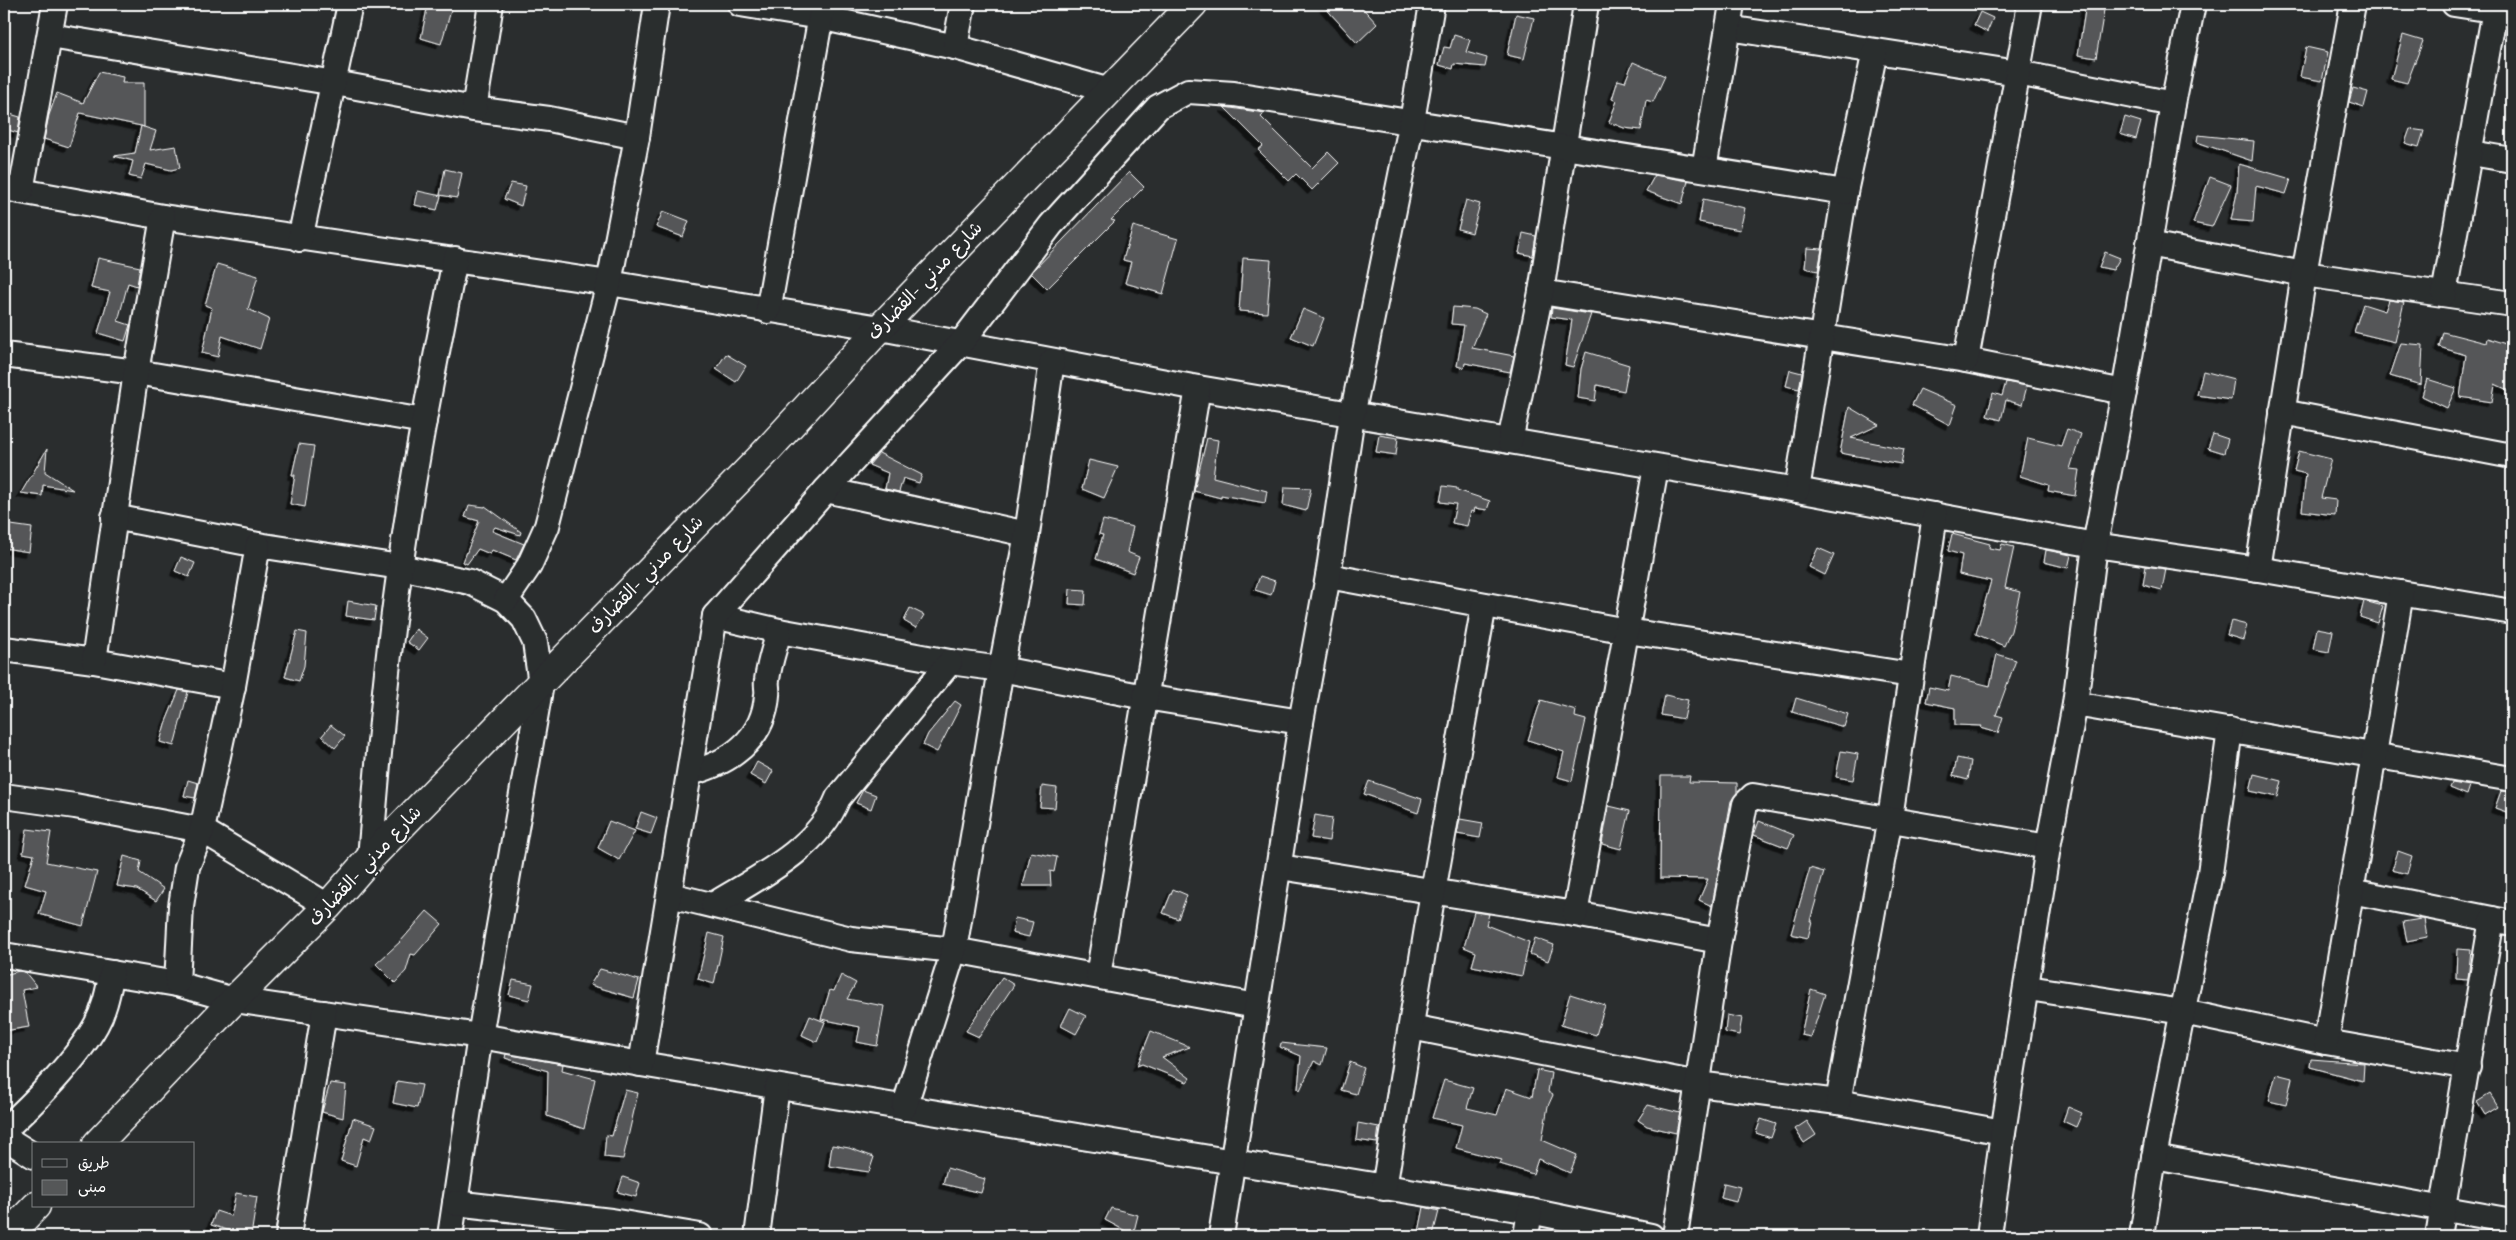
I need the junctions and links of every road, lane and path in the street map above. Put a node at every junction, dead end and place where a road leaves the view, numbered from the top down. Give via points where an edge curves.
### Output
1 (55, 4) edge
2 (350, 4) edge
3 (491, 4) edge
4 (657, 4) edge
5 (740, 4) edge
6 (963, 4) edge
7 (1193, 4) edge
8 (1432, 4) edge
9 (1586, 4) edge
10 (1732, 4) edge
11 (2030, 4) edge
12 (2193, 4) edge
13 (2353, 4) edge
14 (2454, 4) edge
15 (2501, 9) edge
16 (822, 10) edge
17 (1728, 28) junction
18 (50, 36) junction
19 (955, 47) junction
20 (1875, 51) junction
21 (2018, 73) junction
22 (335, 83) junction
23 (1110, 91) junction
24 (2173, 104) junction
25 (474, 109) junction
26 (1412, 121) junction
27 (637, 137) junction
28 (1565, 148) junction
29 (2471, 154) junction
30 (2512, 160) edge
31 (1704, 169) junction
32 (12, 189) edge
33 (1845, 192) junction
34 (163, 217) junction
35 (300, 239) junction
36 (2149, 244) junction
37 (455, 260) junction
38 (2304, 274) junction
39 (609, 283) junction
40 (1541, 292) junction
41 (2444, 294) junction
42 (2512, 304) edge
43 (768, 311) junction
44 (880, 328) junction
45 (1823, 336) junction
46 (961, 343) junction
47 (4, 354) edge
48 (1966, 360) junction
49 (1052, 361) junction
50 (136, 372) junction
51 (1198, 388) junction
52 (2124, 392) junction
53 (2282, 412) junction
54 (1352, 416) junction
55 (424, 421) junction
56 (1510, 442) junction
57 (2512, 456) edge
58 (1656, 467) junction
59 (826, 490) junction
60 (1797, 490) junction
61 (1935, 516) junction
62 (114, 517) junction
63 (1028, 534) junction
64 (258, 544) junction
65 (2095, 545) junction
66 (400, 567) junction
67 (2258, 568) junction
68 (1328, 576) junction
69 (2401, 593) junction
70 (506, 600) junction
71 (1484, 604) junction
72 (2512, 612) edge
73 (715, 616) junction
74 (779, 631) junction
75 (1626, 631) junction
76 (4, 649) edge
77 (94, 661) junction
78 (950, 662) junction
79 (1001, 670) junction
80 (1911, 674) junction
81 (541, 684) junction
82 (233, 686) junction
83 (1145, 697) junction
84 (2075, 704) junction
85 (1302, 722) junction
86 (2230, 730) junction
87 (2375, 756) junction
88 (690, 773) junction
89 (2512, 778) edge
90 (4, 796) edge
91 (1890, 818) junction
92 (202, 830) junction
93 (2048, 846) junction
94 (370, 858) junction
95 (1280, 867) junction
96 (2350, 891) junction
97 (1432, 892) junction
98 (670, 895) junction
99 (713, 905) junction
100 (328, 906) junction
101 (1575, 914) junction
102 (2502, 921) edge
103 (1719, 942) junction
104 (954, 950) junction
105 (4, 955) edge
106 (112, 973) junction
107 (1098, 976) junction
108 (177, 984) junction
109 (2028, 988) junction
110 (234, 1000) junction
111 (1256, 1006) junction
112 (2183, 1012) junction
113 (324, 1013) junction
114 (1411, 1027) junction
115 (480, 1036) junction
116 (2326, 1042) junction
117 (641, 1064) junction
118 (2468, 1067) junction
119 (1698, 1084) junction
120 (777, 1087) junction
121 (1838, 1102) junction
122 (904, 1108) junction
123 (4, 1130) edge
124 (2003, 1132) junction
125 (4, 1137) edge
126 (99, 1142) edge
127 (32, 1155) edge
128 (2154, 1157) junction
129 (1232, 1163) junction
130 (1384, 1188) junction
131 (455, 1203) junction
132 (34, 1208) edge
133 (2444, 1210) junction
134 (1530, 1211) junction
135 (2512, 1221) edge
136 (609, 1229) edge
137 (7, 1236) edge
138 (288, 1236) edge
139 (450, 1236) edge
140 (700, 1236) edge
141 (757, 1236) edge
142 (1221, 1236) edge
143 (1526, 1236) edge
144 (1651, 1236) edge
145 (1675, 1236) edge
146 (1989, 1236) edge
147 (2142, 1236) edge
148 (2438, 1236) edge

1 - 18 street
2 - 22 street
3 - 25 street
4 - 27 street
5 - 16 street
6 - 19 street
7 - 23 highway, شارع مدني -القضارف
8 - 26 street
9 - 28 street
10 - 17 street
11 - 21 street
12 - 24 street
13 - 38 street
14 - 15 street
15 - 29 street
16 - 19 street
16 - 43 street
17 - 20 street
17 - 31 street
18 - 22 street
18 - 32 street
19 - 23 street
20 - 21 street
20 - 33 street
21 - 24 street
21 - 48 street
22 - 25 street
22 - 35 street
23 - 44 highway, شارع مدني -القضارف
24 - 36 street
25 - 27 street via 549,119
26 - 28 street
26 - 46 street via 1234,94 1188,91 1158,107 1051,225
26 - 54 street
27 - 39 street
28 - 31 street
28 - 40 street
29 - 30 street
29 - 41 street
31 - 33 street
32 - 34 street
33 - 45 street
34 - 35 street
34 - 50 street
35 - 37 street
36 - 38 street
36 - 52 street
37 - 39 street
37 - 55 street
38 - 41 street
38 - 53 street
39 - 43 street
39 - 70 street via 547,526 529,566
40 - 45 street
40 - 56 street
41 - 42 street
43 - 44 street
44 - 46 street
44 - 81 highway, شارع مدني -القضارف via 762,456
45 - 48 street
45 - 60 street
46 - 49 street
46 - 59 street
47 - 50 street
48 - 52 street
49 - 51 street
49 - 63 street
50 - 55 street
50 - 62 street
51 - 54 street
51 - 83 street
52 - 65 street
53 - 57 street
53 - 67 street
54 - 56 street
54 - 68 street
55 - 66 street
56 - 58 street
58 - 60 street
58 - 75 street
59 - 63 street
59 - 73 street
60 - 61 street
61 - 65 street
61 - 80 street
62 - 64 street
62 - 77 street
63 - 79 street
64 - 66 street
64 - 82 street
65 - 67 street
65 - 84 street
66 - 70 street via 470,582
66 - 94 street via 383,697
67 - 69 street
68 - 71 street
68 - 85 street
69 - 72 street
69 - 87 street
70 - 81 street via 524,619 535,642
71 - 75 street
71 - 97 street
73 - 74 street
73 - 88 street
74 - 78 street
74 - 88 street via 766,681 763,716 752,739 713,767
75 - 80 street
75 - 101 street
76 - 77 street
77 - 82 street
78 - 79 street
78 - 99 street via 838,798 821,827 772,868
79 - 83 street
79 - 104 street
80 - 91 street
81 - 94 highway, شارع مدني -القضارف
81 - 115 street
82 - 92 street
83 - 85 street
83 - 107 street
84 - 86 street
84 - 93 street
85 - 95 street
86 - 87 street
86 - 112 street via 2210,873
87 - 89 street
87 - 96 street
88 - 98 street
90 - 92 street
91 - 93 street
91 - 103 street via 1753,796 1745,804
91 - 121 street
92 - 100 street
92 - 108 street via 187,867 181,906
93 - 109 street
94 - 100 highway, شارع مدني -القضارف
95 - 97 street
95 - 111 street
96 - 102 street
96 - 116 street
97 - 101 street
97 - 114 street
98 - 99 street
98 - 117 street
99 - 104 street via 851,939
100 - 110 highway, شارع مدني -القضارف
101 - 103 street
102 - 118 street
103 - 119 street
104 - 107 street
104 - 122 street
105 - 106 street
106 - 108 street
106 - 123 street via 96,1025 27,1109
107 - 111 street
108 - 110 street
109 - 112 street
109 - 124 street
110 - 113 street
110 - 126 highway, شارع مدني -القضارف
111 - 129 street
112 - 116 street
112 - 128 street
113 - 115 street
113 - 138 street
114 - 119 street
114 - 130 street
115 - 117 street
115 - 131 street
116 - 118 street
117 - 120 street
118 - 133 street
119 - 121 street
119 - 145 street
120 - 122 street
120 - 141 street
121 - 124 street
122 - 129 street
124 - 146 street
125 - 127 street
128 - 133 street
128 - 147 street
129 - 130 street
129 - 142 street
130 - 134 street
131 - 136 street
131 - 139 street
132 - 137 highway
133 - 135 street
133 - 148 street
134 - 143 street
134 - 144 street
136 - 140 street

